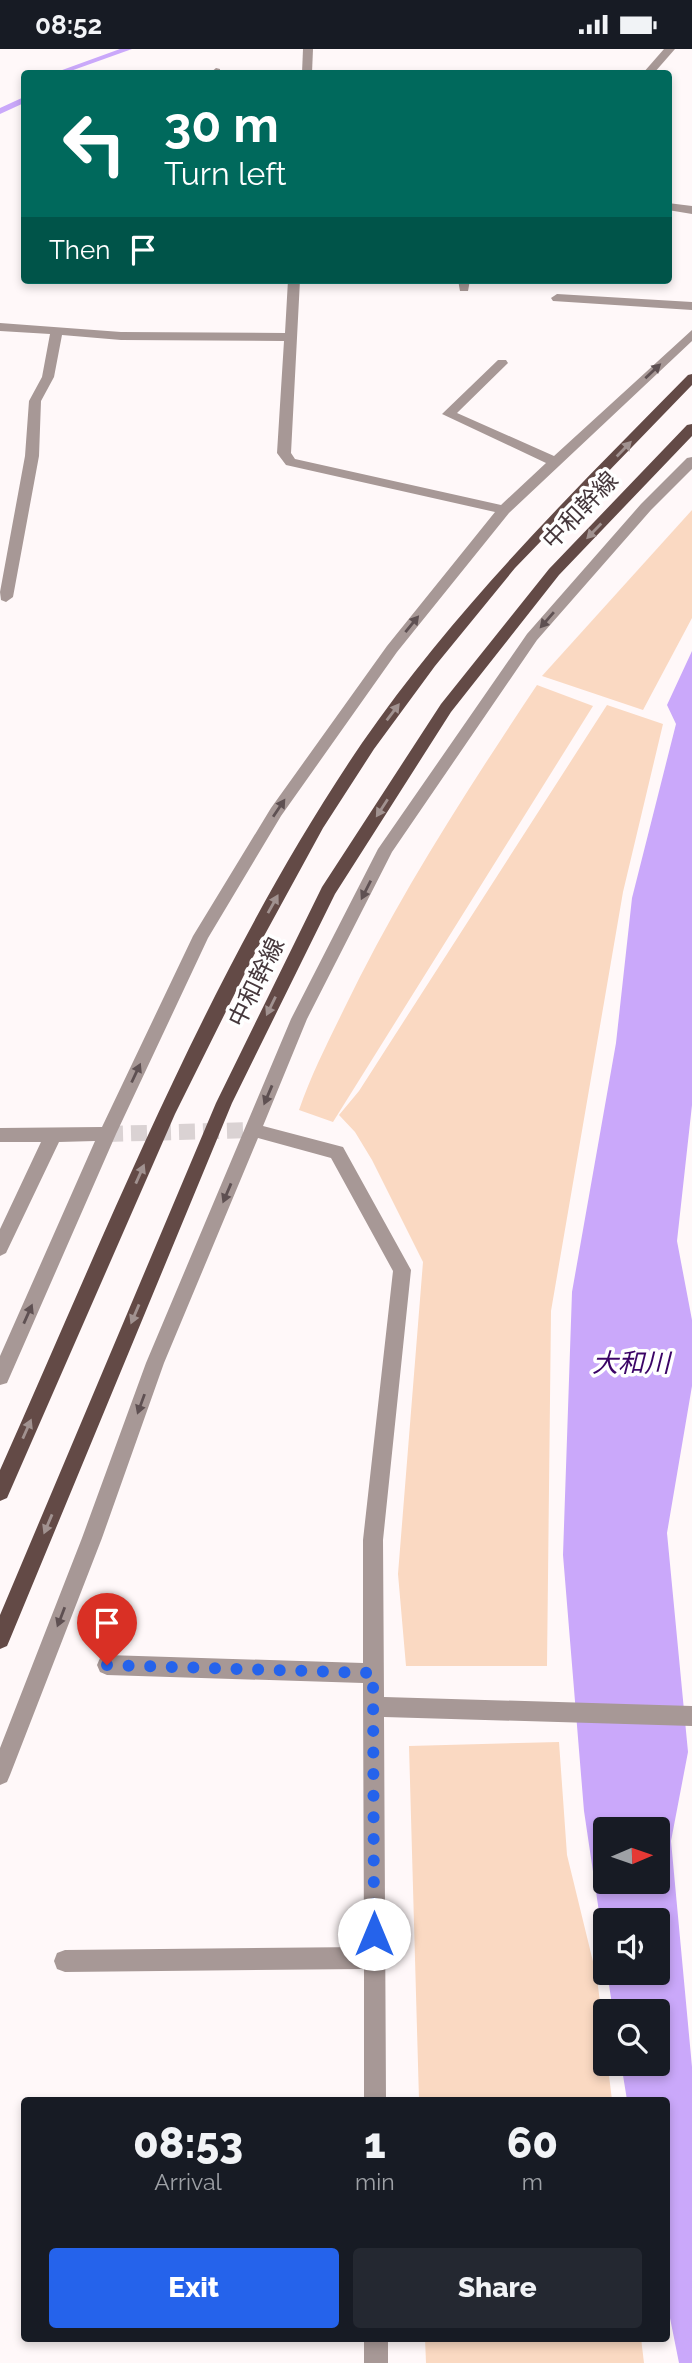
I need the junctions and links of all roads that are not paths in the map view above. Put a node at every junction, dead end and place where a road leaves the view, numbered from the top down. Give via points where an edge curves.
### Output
1 (308, 49) edge
2 (670, 49) edge
3 (307, 70) edge
4 (651, 70) edge
5 (672, 206) edge
6 (692, 210) edge
7 (294, 284) edge
8 (557, 298) dead end
9 (692, 306) edge
10 (0, 327) edge
11 (57, 330) junction
12 (692, 334) edge
13 (291, 337) junction
14 (502, 363) dead end
15 (692, 378) edge
16 (692, 428) edge
17 (692, 461) edge
18 (555, 462) junction
19 (504, 510) junction
20 (6, 597) dead end
21 (253, 1130) junction
22 (54, 1133) junction
23 (107, 1134) junction
24 (0, 1135) edge
25 (0, 1248) edge
26 (0, 1377) edge
27 (0, 1492) edge
28 (0, 1639) edge
29 (107, 1665) dead end
30 (373, 1673) junction
31 (373, 1707) junction
32 (692, 1716) edge
33 (0, 1775) edge
34 (374, 1958) junction
35 (65, 1961) dead end
36 (374, 2097) edge
37 (376, 2342) edge
38 (376, 2363) edge

1 - 3 street
2 - 4 street
5 - 6 street
7 - 13 street
8 - 9 street
10 - 11 street
11 - 13 street via 121,337
11 - 20 street via 48,377 35,401 32,456
18 -> 12 street
13 - 19 street via 284,453 291,461
14 - 18 street via 448,414
27 -> 15 main road, 中和幹線 via 167,1114 317,824 430,662 510,565
16 -> 28 main road, 中和幹線 via 554,572 446,708 328,891 224,1103
17 -> 21 street via 532,636 386,849 299,1019
18 - 19 street
23 -> 19 street via 201,936 276,812 392,649
21 - 30 street via 337,1152 401,1270 373,1540
21 -> 33 street via 155,1363
22 - 23 street
22 - 24 street
22 - 25 street
26 -> 23 street
29 - 30 street
30 - 31 street
31 - 32 street
31 - 34 street
34 - 35 street
34 - 36 street
37 - 38 street

